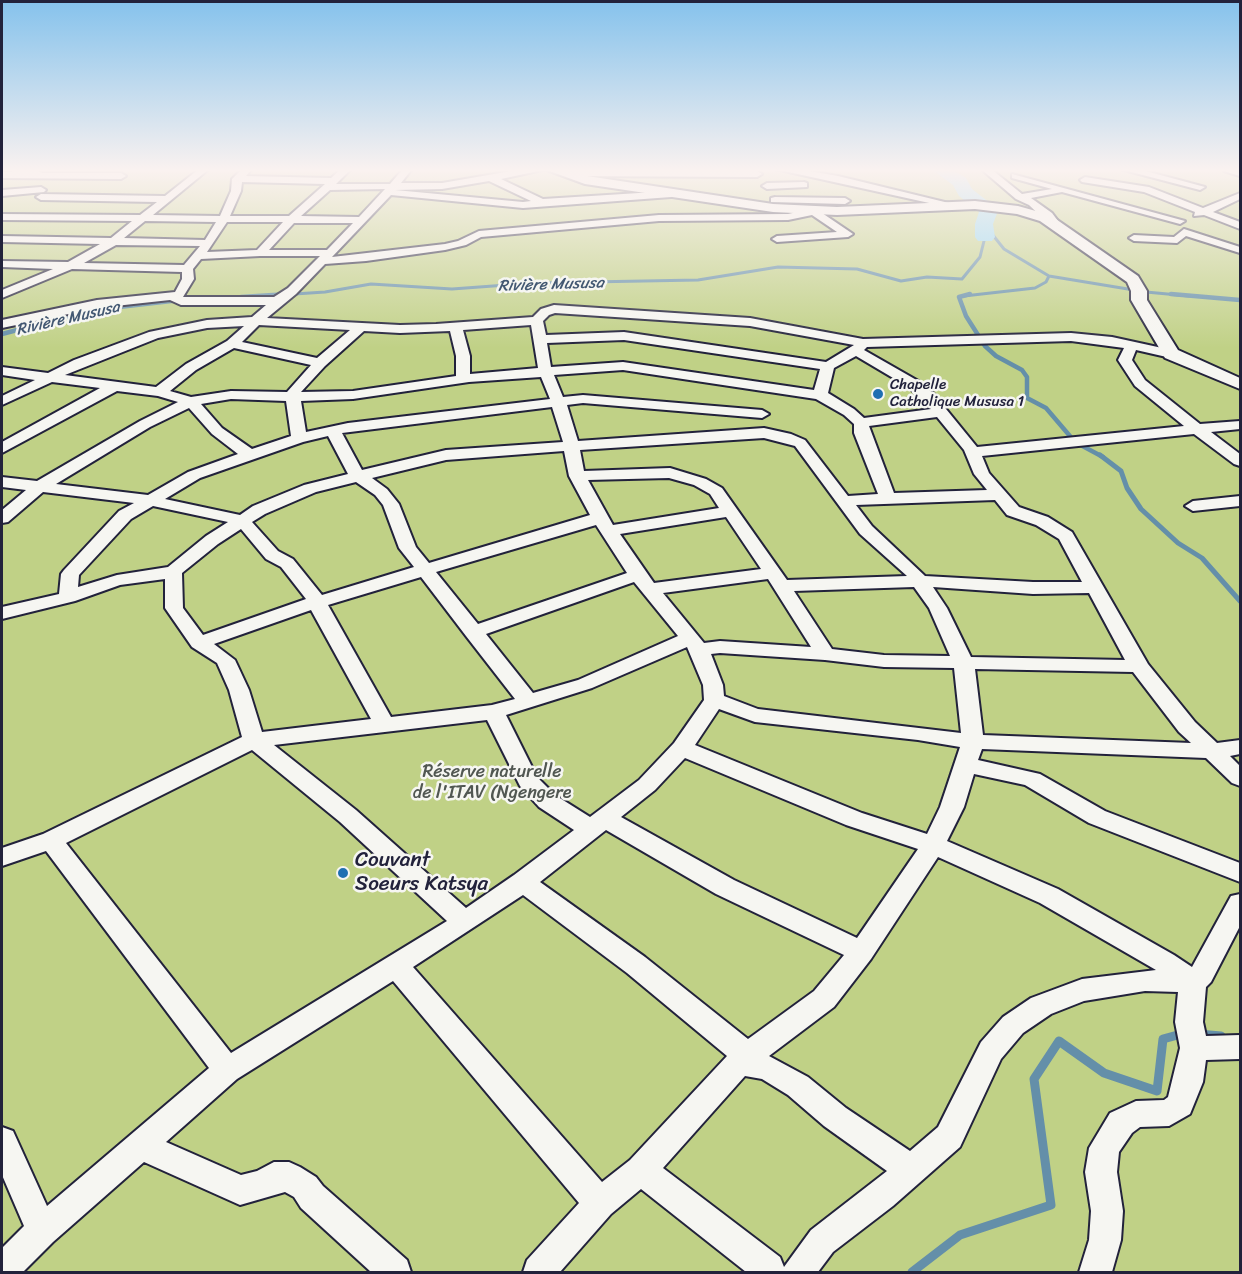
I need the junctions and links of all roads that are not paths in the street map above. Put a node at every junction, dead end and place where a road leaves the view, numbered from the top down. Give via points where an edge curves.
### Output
1 (131, 228) edge
2 (217, 228) edge
3 (283, 228) edge
4 (355, 228) edge
5 (539, 228) edge
6 (841, 228) edge
7 (1061, 228) edge
8 (1181, 228) edge
9 (1186, 228) edge
10 (1121, 237) dead end
11 (2, 239) edge
12 (777, 239) dead end
13 (114, 241) junction
14 (208, 243) junction
15 (1240, 250) edge
16 (260, 253) junction
17 (198, 256) junction
18 (326, 257) junction
19 (2, 264) edge
20 (70, 266) junction
21 (187, 269) junction
22 (2, 294) edge
23 (284, 296) junction
24 (176, 298) junction
25 (693, 317) junction
26 (257, 321) junction
27 (537, 321) junction
28 (2, 324) edge
29 (361, 327) junction
30 (456, 327) junction
31 (539, 339) junction
32 (232, 344) junction
33 (677, 344) junction
34 (1131, 346) junction
35 (860, 347) junction
36 (1171, 354) junction
37 (320, 363) junction
38 (828, 366) junction
39 (2, 370) edge
40 (545, 370) junction
41 (658, 370) junction
42 (50, 376) junction
43 (1238, 376) edge
44 (469, 378) junction
45 (115, 386) junction
46 (764, 386) junction
47 (159, 392) junction
48 (820, 395) junction
49 (293, 397) junction
50 (2, 400) edge
51 (191, 401) junction
52 (435, 401) junction
53 (558, 401) junction
54 (942, 412) junction
55 (762, 414) junction
56 (861, 423) junction
57 (1240, 424) edge
58 (1198, 430) junction
59 (333, 431) junction
60 (764, 433) junction
61 (2, 437) edge
62 (299, 438) junction
63 (17, 440) junction
64 (571, 445) junction
65 (2, 448) edge
66 (972, 452) junction
67 (249, 455) junction
68 (1240, 460) edge
69 (357, 476) junction
70 (577, 476) junction
71 (2, 482) edge
72 (38, 488) junction
73 (1000, 495) junction
74 (888, 498) junction
75 (149, 500) junction
76 (843, 501) junction
77 (1240, 501) edge
78 (1193, 506) dead end
79 (731, 511) junction
80 (2, 518) edge
81 (242, 520) junction
82 (604, 524) junction
83 (426, 571) junction
84 (173, 572) junction
85 (638, 575) junction
86 (778, 580) junction
87 (920, 581) junction
88 (1095, 587) junction
89 (652, 589) junction
90 (68, 597) junction
91 (318, 603) junction
92 (2, 613) edge
93 (473, 632) junction
94 (199, 643) junction
95 (695, 644) junction
96 (825, 654) junction
97 (964, 664) junction
98 (1139, 666) junction
99 (527, 700) junction
100 (714, 700) junction
101 (494, 712) junction
102 (385, 726) junction
103 (254, 740) junction
104 (973, 742) junction
105 (1240, 747) edge
106 (682, 748) junction
107 (1212, 751) junction
108 (965, 765) junction
109 (1240, 778) edge
110 (597, 824) junction
111 (51, 840) junction
112 (933, 845) junction
113 (2, 857) edge
114 (1240, 873) edge
115 (523, 882) junction
116 (1240, 903) edge
117 (465, 922) junction
118 (862, 952) junction
119 (396, 966) junction
120 (1193, 982) junction
121 (1191, 1038) junction
122 (1240, 1047) edge
123 (744, 1060) junction
124 (227, 1070) junction
125 (2, 1141) edge
126 (140, 1145) junction
127 (641, 1170) junction
128 (911, 1170) junction
129 (600, 1203) junction
130 (42, 1231) junction
131 (2, 1270) edge
132 (395, 1272) edge
133 (539, 1272) edge
134 (768, 1272) edge
135 (798, 1272) edge
136 (1096, 1272) edge

1 - 13 street
2 - 14 street
3 - 16 street
4 - 18 street
5 - 18 street via 479,234 445,248 366,258
6 - 12 street via 848,234
7 - 36 street via 1124,271
8 - 10 street via 1177,240
9 - 15 street
11 - 13 street
13 - 14 street
13 - 20 street
14 - 17 street
16 - 17 street
16 - 18 street
17 - 21 street
18 - 23 street
19 - 20 street
20 - 21 street
20 - 22 street
21 - 24 street via 188,279
23 - 24 street
23 - 26 street
24 - 28 street via 97,304
25 - 27 street via 554,309
25 - 33 street
25 - 35 street via 750,322
26 - 29 street
26 - 32 street
26 - 42 street via 207,324 154,335
27 - 30 street
27 - 31 street
29 - 30 street
29 - 37 street
30 - 44 street via 463,376
31 - 33 street via 606,335
31 - 40 street
32 - 37 street
32 - 47 street via 191,366
33 - 38 street
33 - 41 street
34 - 35 street via 1071,337
34 - 36 street
34 - 58 street via 1125,360 1140,383
35 - 38 street
35 - 54 street via 915,385
36 - 43 street
37 - 49 street
38 - 48 street
39 - 42 street
40 - 41 street via 623,366
40 - 44 street
40 - 53 street
41 - 46 street
42 - 45 street
42 - 50 street
44 - 52 street
45 - 47 street
45 - 63 street
46 - 48 street
46 - 55 street
47 - 51 street
48 - 56 street
49 - 51 street via 231,395
49 - 52 street via 353,395
49 - 62 street
51 - 67 street via 217,431
51 - 72 street
52 - 53 street
52 - 59 street via 369,424
53 - 55 street via 583,399
53 - 64 street
54 - 56 street
54 - 66 street
55 - 60 street
56 - 74 street
57 - 58 street
58 - 66 street
58 - 68 street
59 - 62 street
59 - 69 street
60 - 64 street
60 - 76 street via 800,443
61 - 63 street
62 - 67 street
63 - 65 street
64 - 69 street via 446,454
64 - 70 street
66 - 73 street via 982,474
67 - 75 street via 194,475
69 - 81 street via 310,488
69 - 83 street via 391,504 408,548
70 - 79 street via 655,472 686,477 716,491
70 - 82 street
71 - 72 street
72 - 75 street
72 - 80 street
73 - 74 street
73 - 88 street via 1013,511 1042,521 1066,536
74 - 76 street
75 - 81 street
75 - 90 street via 125,515 70,574
76 - 87 street via 866,530
77 - 78 street
79 - 82 street
79 - 86 street
81 - 84 street
81 - 91 street via 272,555 287,564
82 - 83 street
82 - 85 street
83 - 91 street
83 - 93 street
84 - 90 street via 117,580
84 - 94 street via 174,608
85 - 89 street
85 - 93 street
86 - 87 street
86 - 89 street
86 - 96 street
87 - 88 street via 1033,588
87 - 97 street via 938,608
88 - 98 street
89 - 95 street
90 - 92 street
91 - 94 street
91 - 102 street
93 - 99 street
94 - 103 street via 225,660
95 - 96 street
95 - 99 street via 585,684
95 - 100 street via 713,685
96 - 97 street
97 - 98 street
97 - 104 street
98 - 107 street via 1187,727
99 - 101 street
100 - 104 street via 755,715
100 - 106 street
101 - 102 street
101 - 110 street via 528,781 547,801
102 - 103 street
103 - 111 street
103 - 117 street via 348,816
104 - 107 street
104 - 108 street
105 - 107 street
106 - 110 street via 647,785
106 - 112 street via 854,819
107 - 109 street
108 - 112 street
108 - 114 street via 1032,779 1097,817
110 - 115 street
110 - 118 street
111 - 113 street
111 - 124 street
112 - 118 street
112 - 120 street via 1049,896
115 - 117 street
115 - 123 street via 636,965
116 - 120 street via 1202,974
117 - 119 street
118 - 123 street via 824,999
119 - 124 street
119 - 129 street
120 - 121 street
120 - 128 street via 1145,980 1082,990 1041,1006 1013,1025 992,1051 949,1137
121 - 122 street
121 - 136 street via 1188,1082 1179,1105 1169,1113 1136,1114 1121,1123 1104,1148 1101,1172 1107,1211 1105,1239
123 - 127 street
123 - 128 street via 768,1068 798,1086
124 - 126 street
125 - 130 street
126 - 130 street
126 - 132 street via 240,1190 265,1184 274,1177 289,1177 305,1187
127 - 129 street
127 - 134 street
128 - 135 street via 822,1241
129 - 133 street
130 - 131 street

